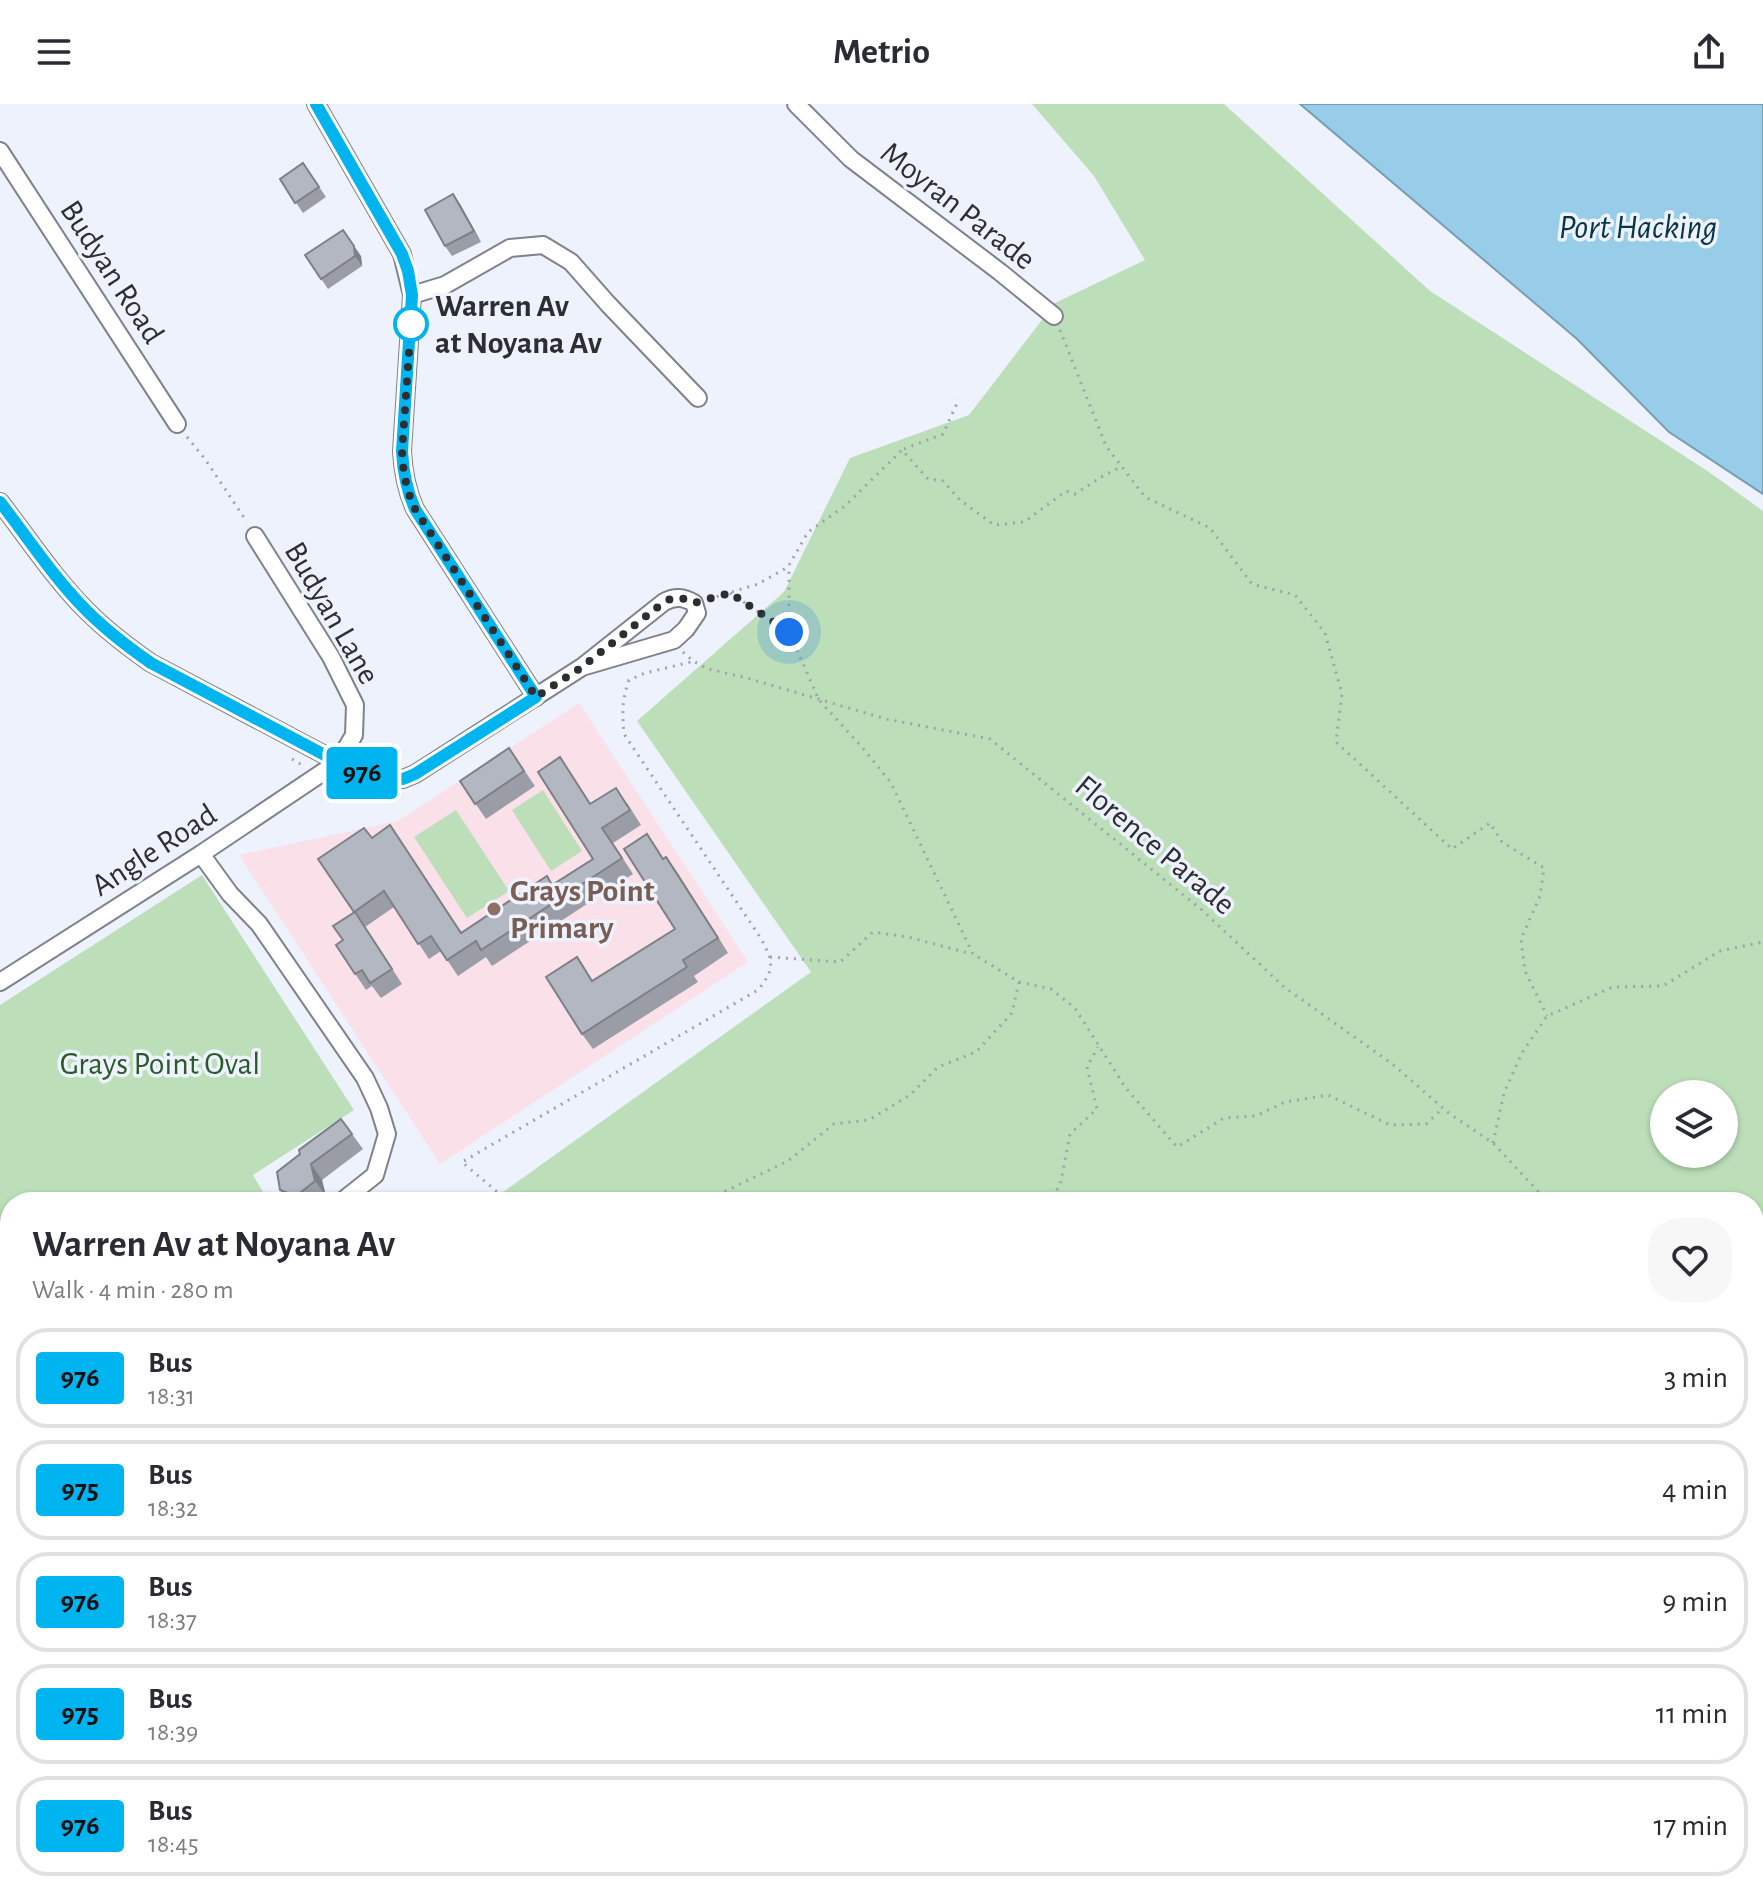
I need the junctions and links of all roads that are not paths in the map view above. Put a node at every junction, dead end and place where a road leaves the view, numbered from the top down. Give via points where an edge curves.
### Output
1 (316, 104) edge
2 (796, 104) edge
3 (0, 151) edge
4 (412, 295) junction
5 (1054, 316) road end
6 (698, 398) dead end
7 (177, 424) road end
8 (0, 502) edge
9 (255, 536) road end
10 (582, 667) junction
11 (536, 697) junction
12 (338, 762) junction
13 (201, 854) junction
14 (0, 982) edge
15 (354, 1192) edge

1 - 4 street via 402,254
2 - 5 street, Moyran Parade via 851,159
3 - 7 street, Budyan Road
4 - 6 street via 445,285 510,248 543,245 571,262
4 - 11 street via 402,451 407,491
8 - 12 street via 69,591 130,648
9 - 12 street, Budyan Lane via 355,705 354,735
10 - 10 street via 674,640 694,619 694,603 673,597 664,602
10 - 11 street
11 - 12 street via 403,779 371,777
12 - 13 street, Angle Road
13 - 14 street, Angle Road
13 - 15 street via 268,936 365,1078 379,1108 387,1134 375,1175

